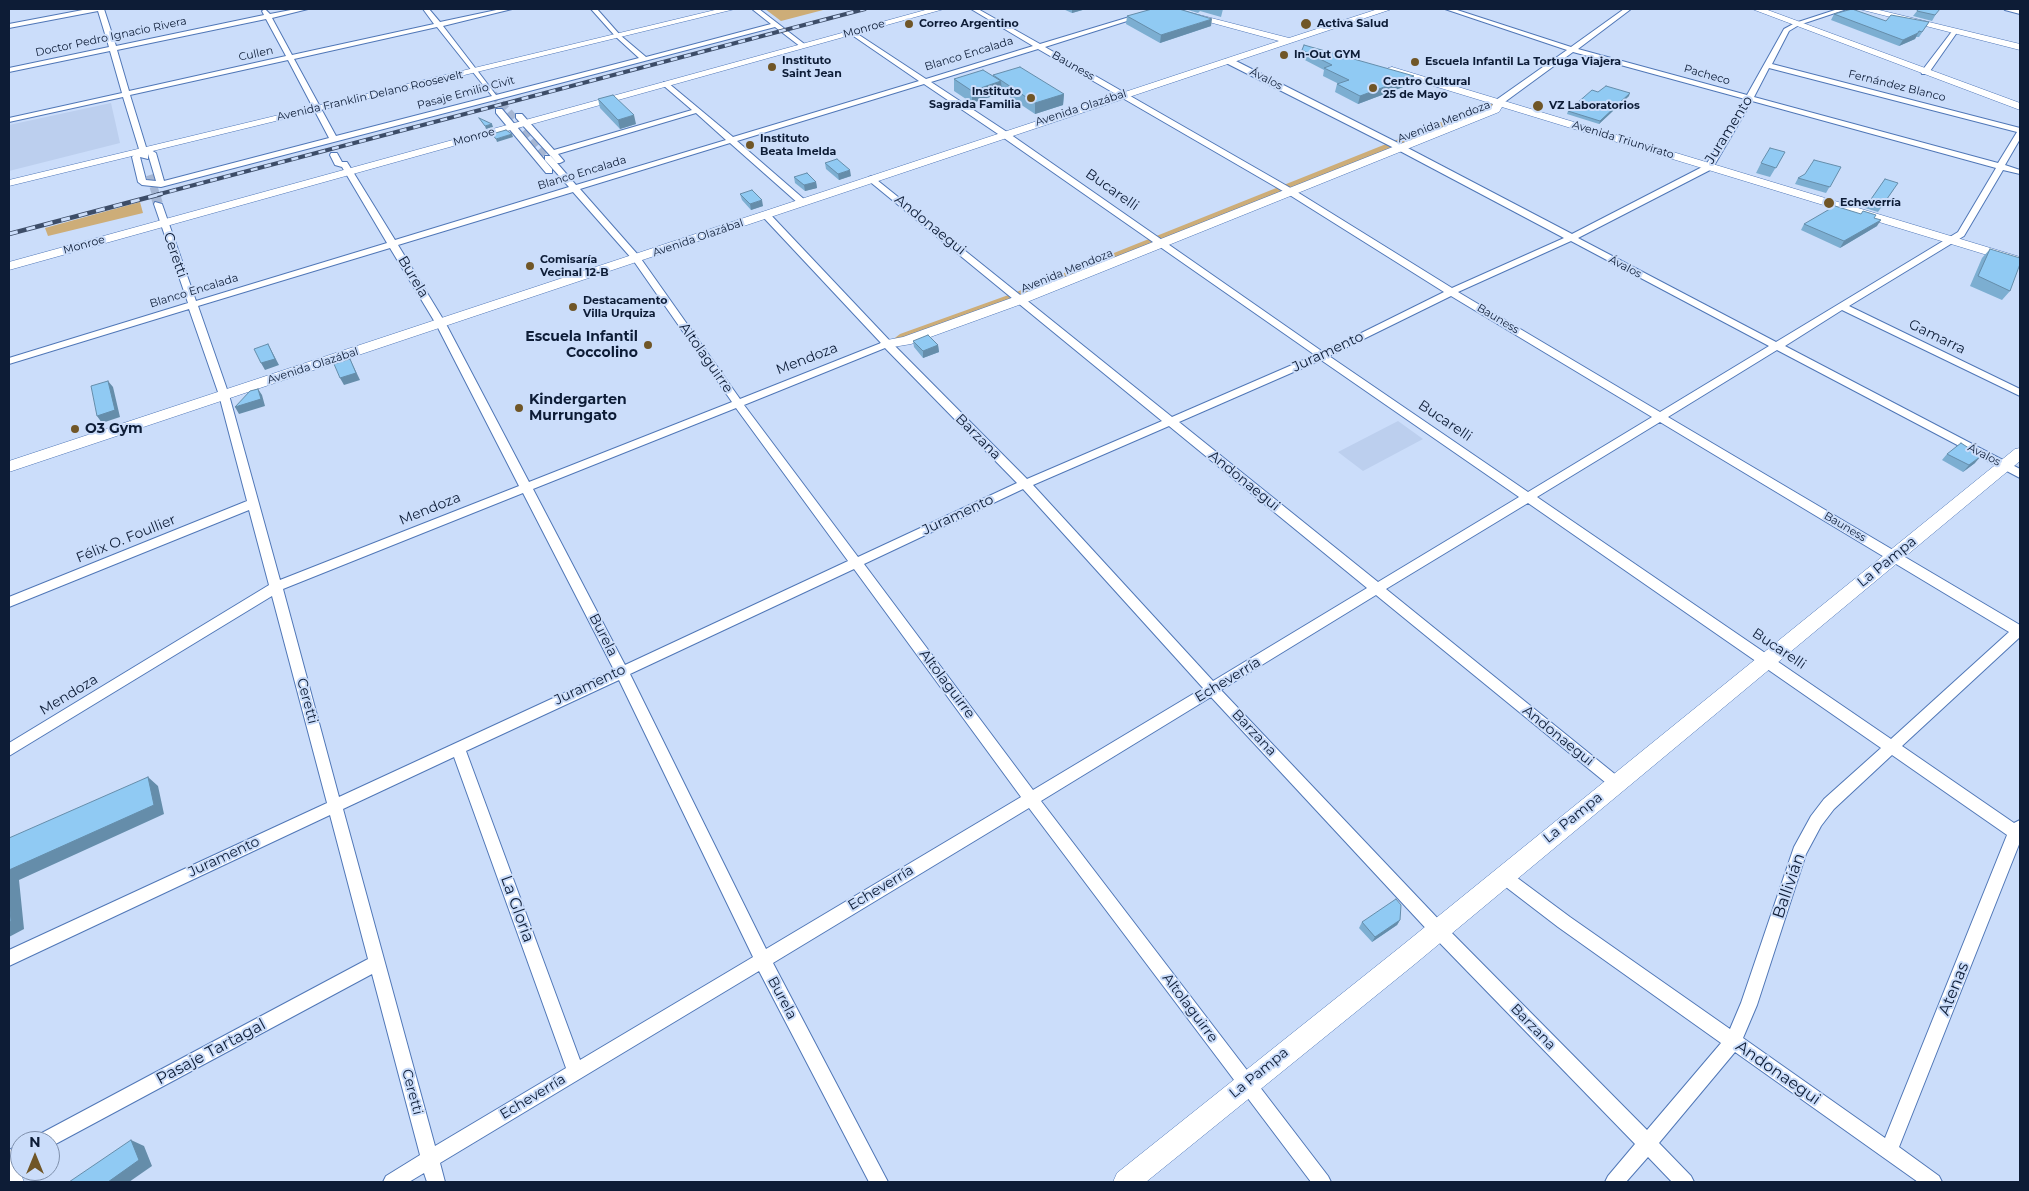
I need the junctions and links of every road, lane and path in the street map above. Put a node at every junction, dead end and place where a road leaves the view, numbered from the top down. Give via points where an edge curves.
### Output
1 (99, 9) edge
2 (264, 9) edge
3 (305, 9) edge
4 (426, 9) edge
5 (509, 9) edge
6 (594, 9) edge
7 (713, 9) edge
8 (730, 9) edge
9 (755, 9) edge
10 (939, 9) edge
11 (974, 9) edge
12 (1162, 9) edge
13 (1166, 9) edge
14 (1387, 9) edge
15 (1448, 9) edge
16 (1628, 9) edge
17 (1757, 9) edge
18 (1844, 9) edge
19 (1864, 9) edge
20 (2007, 9) edge
21 (2020, 12) edge
22 (268, 16) junction
23 (439, 24) junction
24 (1797, 24) junction
25 (776, 25) junction
26 (9, 26) edge
27 (1956, 31) junction
28 (852, 32) junction
29 (617, 34) junction
30 (1289, 40) junction
31 (1305, 45) edge
32 (803, 46) junction
33 (1037, 46) junction
34 (2020, 47) edge
35 (112, 48) junction
36 (1571, 49) junction
37 (291, 58) junction
38 (644, 59) junction
39 (1229, 61) junction
40 (1768, 64) junction
41 (1381, 67) edge
42 (9, 70) edge
43 (474, 70) junction
44 (1925, 72) junction
45 (924, 80) junction
46 (667, 84) junction
47 (127, 93) junction
48 (1124, 95) junction
49 (495, 96) junction
50 (1749, 99) junction
51 (1499, 102) junction
52 (317, 106) junction
53 (2020, 108) edge
54 (499, 111) dead end
55 (696, 111) junction
56 (9, 120) edge
57 (522, 120) junction
58 (512, 127) junction
59 (2020, 131) edge
60 (1004, 134) junction
61 (333, 139) junction
62 (729, 140) junction
63 (1396, 145) junction
64 (142, 147) junction
65 (334, 155) dead end
66 (550, 156) junction
67 (1709, 167) junction
68 (2001, 167) junction
69 (349, 172) junction
70 (2020, 172) edge
71 (150, 175) tunnel mouth
72 (9, 177) edge
73 (872, 179) junction
74 (9, 183) edge
75 (161, 184) junction
76 (573, 188) junction
77 (1286, 189) junction
78 (802, 202) junction
79 (158, 204) tunnel mouth
80 (766, 215) junction
81 (164, 223) junction
82 (1571, 238) junction
83 (1951, 240) junction
84 (1155, 241) junction
85 (392, 243) junction
86 (636, 258) junction
87 (2020, 261) edge
88 (9, 266) edge
89 (1452, 292) junction
90 (1018, 296) junction
91 (193, 305) junction
92 (1841, 306) junction
93 (441, 324) junction
94 (887, 344) junction
95 (1775, 346) junction
96 (1322, 356) junction
97 (9, 361) edge
98 (2020, 393) edge
99 (224, 395) junction
100 (737, 402) junction
101 (1659, 416) junction
102 (1172, 422) junction
103 (2015, 465) edge
104 (9, 467) edge
105 (1025, 484) junction
106 (527, 487) junction
107 (1526, 496) junction
108 (254, 502) junction
109 (1893, 556) junction
110 (857, 562) junction
111 (276, 587) junction
112 (1376, 588) junction
113 (9, 602) edge
114 (2020, 631) edge
115 (1766, 660) junction
116 (622, 670) junction
117 (1212, 689) junction
118 (1893, 746) junction
119 (458, 748) junction
120 (9, 750) edge
121 (1616, 783) junction
122 (1031, 798) junction
123 (335, 805) junction
124 (2019, 831) edge
125 (1503, 876) junction
126 (1438, 930) junction
127 (9, 958) edge
128 (762, 959) junction
129 (377, 963) junction
130 (1733, 1041) junction
131 (576, 1071) junction
132 (1247, 1083) junction
133 (60, 1132) edge
134 (1648, 1144) junction
135 (1889, 1151) junction
136 (430, 1159) junction
137 (9, 1176) edge
138 (11, 1182) edge
139 (392, 1182) edge
140 (436, 1182) edge
141 (879, 1182) edge
142 (1126, 1182) edge
143 (1322, 1182) edge
144 (1614, 1182) edge
145 (1685, 1182) edge
146 (1933, 1182) edge

1 - 26 street
1 - 35 street
2 - 22 street
3 - 22 street, Doctor Pedro Ignacio Rivera
4 - 23 street
5 - 23 street, Cullen
6 - 29 street
7 - 29 street, Avenida Franklin Delano Roosevelt
8 - 29 street, Avenida Franklin Delano Roosevelt
9 - 25 street
10 - 28 street, Monroe
11 - 33 street, Bauness
12 - 33 street, Blanco Encalada
13 - 30 street
14 - 30 street, Avenida Olazábal
15 - 36 street, Pacheco
16 - 36 street
17 - 24 street
18 - 24 street, Juramento
19 - 27 street
20 - 21 street
22 - 35 street, Doctor Pedro Ignacio Rivera
22 - 37 street
23 - 37 street, Cullen
23 - 43 street
24 - 40 street, Juramento via 1786,30
24 - 44 street
25 - 32 street
25 - 38 street, Pasaje Emilio Civit
27 - 34 street
27 - 44 street
28 - 32 street, Monroe
28 - 45 street, Bucarelli
29 - 38 street
29 - 43 street, Avenida Franklin Delano Roosevelt
30 - 31 street
30 - 39 street, Avenida Olazábal
32 - 46 street, Monroe
33 - 45 street, Blanco Encalada
33 - 48 street, Bauness
35 - 42 street, Doctor Pedro Ignacio Rivera
35 - 47 street
36 - 50 street, Pacheco
36 - 51 street
37 - 47 street, Cullen
37 - 52 street
38 - 49 street, Pasaje Emilio Civit
39 - 48 street, Avenida Olazábal
39 - 63 street, Ávalos
40 - 50 street, Juramento
40 - 59 street, Fernández Blanco
41 - 51 street, Avenida Triunvirato
43 - 49 street via 483,74
43 - 49 street via 473,76
43 - 52 street, Avenida Franklin Delano Roosevelt
44 - 53 street
45 - 60 street, Bucarelli
45 - 62 street, Blanco Encalada
46 - 55 street
46 - 57 street, Monroe
47 - 56 street, Cullen
47 - 64 street
48 - 60 street, Avenida Olazábal
48 - 77 street, Bauness
49 - 61 street, Pasaje Emilio Civit
50 - 67 street, Juramento
50 - 68 street, Pacheco
51 - 63 street, Avenida Mendoza via 1495,110
51 - 67 street, Avenida Triunvirato
52 - 61 street
52 - 64 street, Avenida Franklin Delano Roosevelt
54 - 58 street, Altolaguirre
55 - 62 street
55 - 66 street
57 - 58 street, Monroe
57 - 66 street, Altolaguirre
58 - 69 street, Monroe
58 - 76 street, Altolaguirre via 561,185
59 - 68 street, Echeverría
60 - 73 street, Avenida Olazábal
60 - 84 street, Bucarelli
61 - 75 street, Pasaje Emilio Civit
62 - 76 street, Blanco Encalada
62 - 78 street
63 - 77 street, Avenida Mendoza
63 - 82 street, Ávalos
64 - 71 street
64 - 72 street, Avenida Franklin Delano Roosevelt
64 - 74 street, Avenida Franklin Delano Roosevelt
64 - 75 street via 152,153
64 - 75 street via 136,157 142,182
65 - 69 street, Burela via 339,165 344,164
66 - 76 street, Altolaguirre
67 - 82 street, Juramento
67 - 83 street, Avenida Triunvirato
68 - 70 street, Pacheco
68 - 83 street, Echeverría via 1961,234
69 - 81 street, Monroe
69 - 85 street, Burela
73 - 78 street, Avenida Olazábal
73 - 90 street, Andonaegui
76 - 85 street, Blanco Encalada
76 - 86 street, Altolaguirre
77 - 84 street, Avenida Mendoza
77 - 89 street, Bauness
78 - 80 street, Avenida Olazábal
79 - 81 street, Ceretti
80 - 86 street, Avenida Olazábal
80 - 94 street, Barzana
81 - 88 street, Monroe
81 - 91 street, Ceretti
82 - 89 street, Juramento
82 - 95 street, Ávalos
83 - 87 street, Avenida Triunvirato
83 - 92 street, Echeverría
84 - 90 street, Avenida Mendoza
84 - 96 street, Bucarelli
85 - 91 street, Blanco Encalada
85 - 93 street, Burela
86 - 93 street, Avenida Olazábal
86 - 100 street, Altolaguirre
89 - 96 street, Juramento
89 - 101 street, Bauness
90 - 94 street, Avenida Mendoza via 906,341
90 - 102 street, Andonaegui
91 - 97 street, Blanco Encalada
91 - 99 street, Ceretti
92 - 95 street, Echeverría
92 - 98 street, Gamarra
93 - 99 street, Avenida Olazábal
93 - 106 street, Burela
94 - 100 street, Mendoza
94 - 105 street, Barzana
95 - 101 street, Echeverría
95 - 103 street, Ávalos
96 - 102 street, Juramento
96 - 107 street, Bucarelli
99 - 104 street, Avenida Olazábal
99 - 108 street, Ceretti
100 - 106 street, Mendoza
100 - 110 street, Altolaguirre
101 - 107 street, Echeverría
101 - 109 street, Bauness
102 - 105 street, Juramento
102 - 112 street, Andonaegui
103 - 109 street, La Pampa
105 - 110 street, Juramento
105 - 117 street, Barzana
106 - 111 street, Mendoza
106 - 116 street, Burela
107 - 112 street, Echeverría
107 - 115 street, Bucarelli
108 - 111 street, Ceretti
108 - 113 street, Félix O. Foullier
109 - 114 street, Bauness
109 - 115 street, La Pampa
110 - 116 street, Juramento
110 - 122 street, Altolaguirre
111 - 120 street, Mendoza
111 - 123 street, Ceretti
112 - 117 street, Echeverría
112 - 121 street, Andonaegui
114 - 118 street, Ballivián
115 - 118 street, Bucarelli
115 - 121 street, La Pampa
116 - 119 street, Juramento
116 - 128 street, Burela
117 - 122 street, Echeverría
117 - 126 street, Barzana
118 - 124 street, Bucarelli
118 - 130 street, Ballivián via 1829,804 1816,820 1800,852
119 - 123 street, Juramento
119 - 131 street, La Gloria
121 - 125 street, La Pampa
122 - 128 street, Echeverría
122 - 132 street, Altolaguirre
123 - 127 street, Juramento
123 - 129 street, Ceretti
124 - 135 street, Atenas
125 - 126 street, La Pampa
125 - 130 street, Andonaegui
126 - 132 street, La Pampa
126 - 134 street, Barzana
128 - 131 street, Echeverría
128 - 141 street, Burela
129 - 133 street, Pasaje Tartagal
129 - 136 street, Ceretti
130 - 134 street, Ballivián
130 - 135 street, Andonaegui
131 - 136 street, Echeverría
132 - 142 street, La Pampa
132 - 143 street, Altolaguirre
134 - 144 street, Ballivián
134 - 145 street, Barzana
135 - 146 street, Andonaegui
136 - 139 street, Echeverría
136 - 140 street, Ceretti
137 - 138 street

